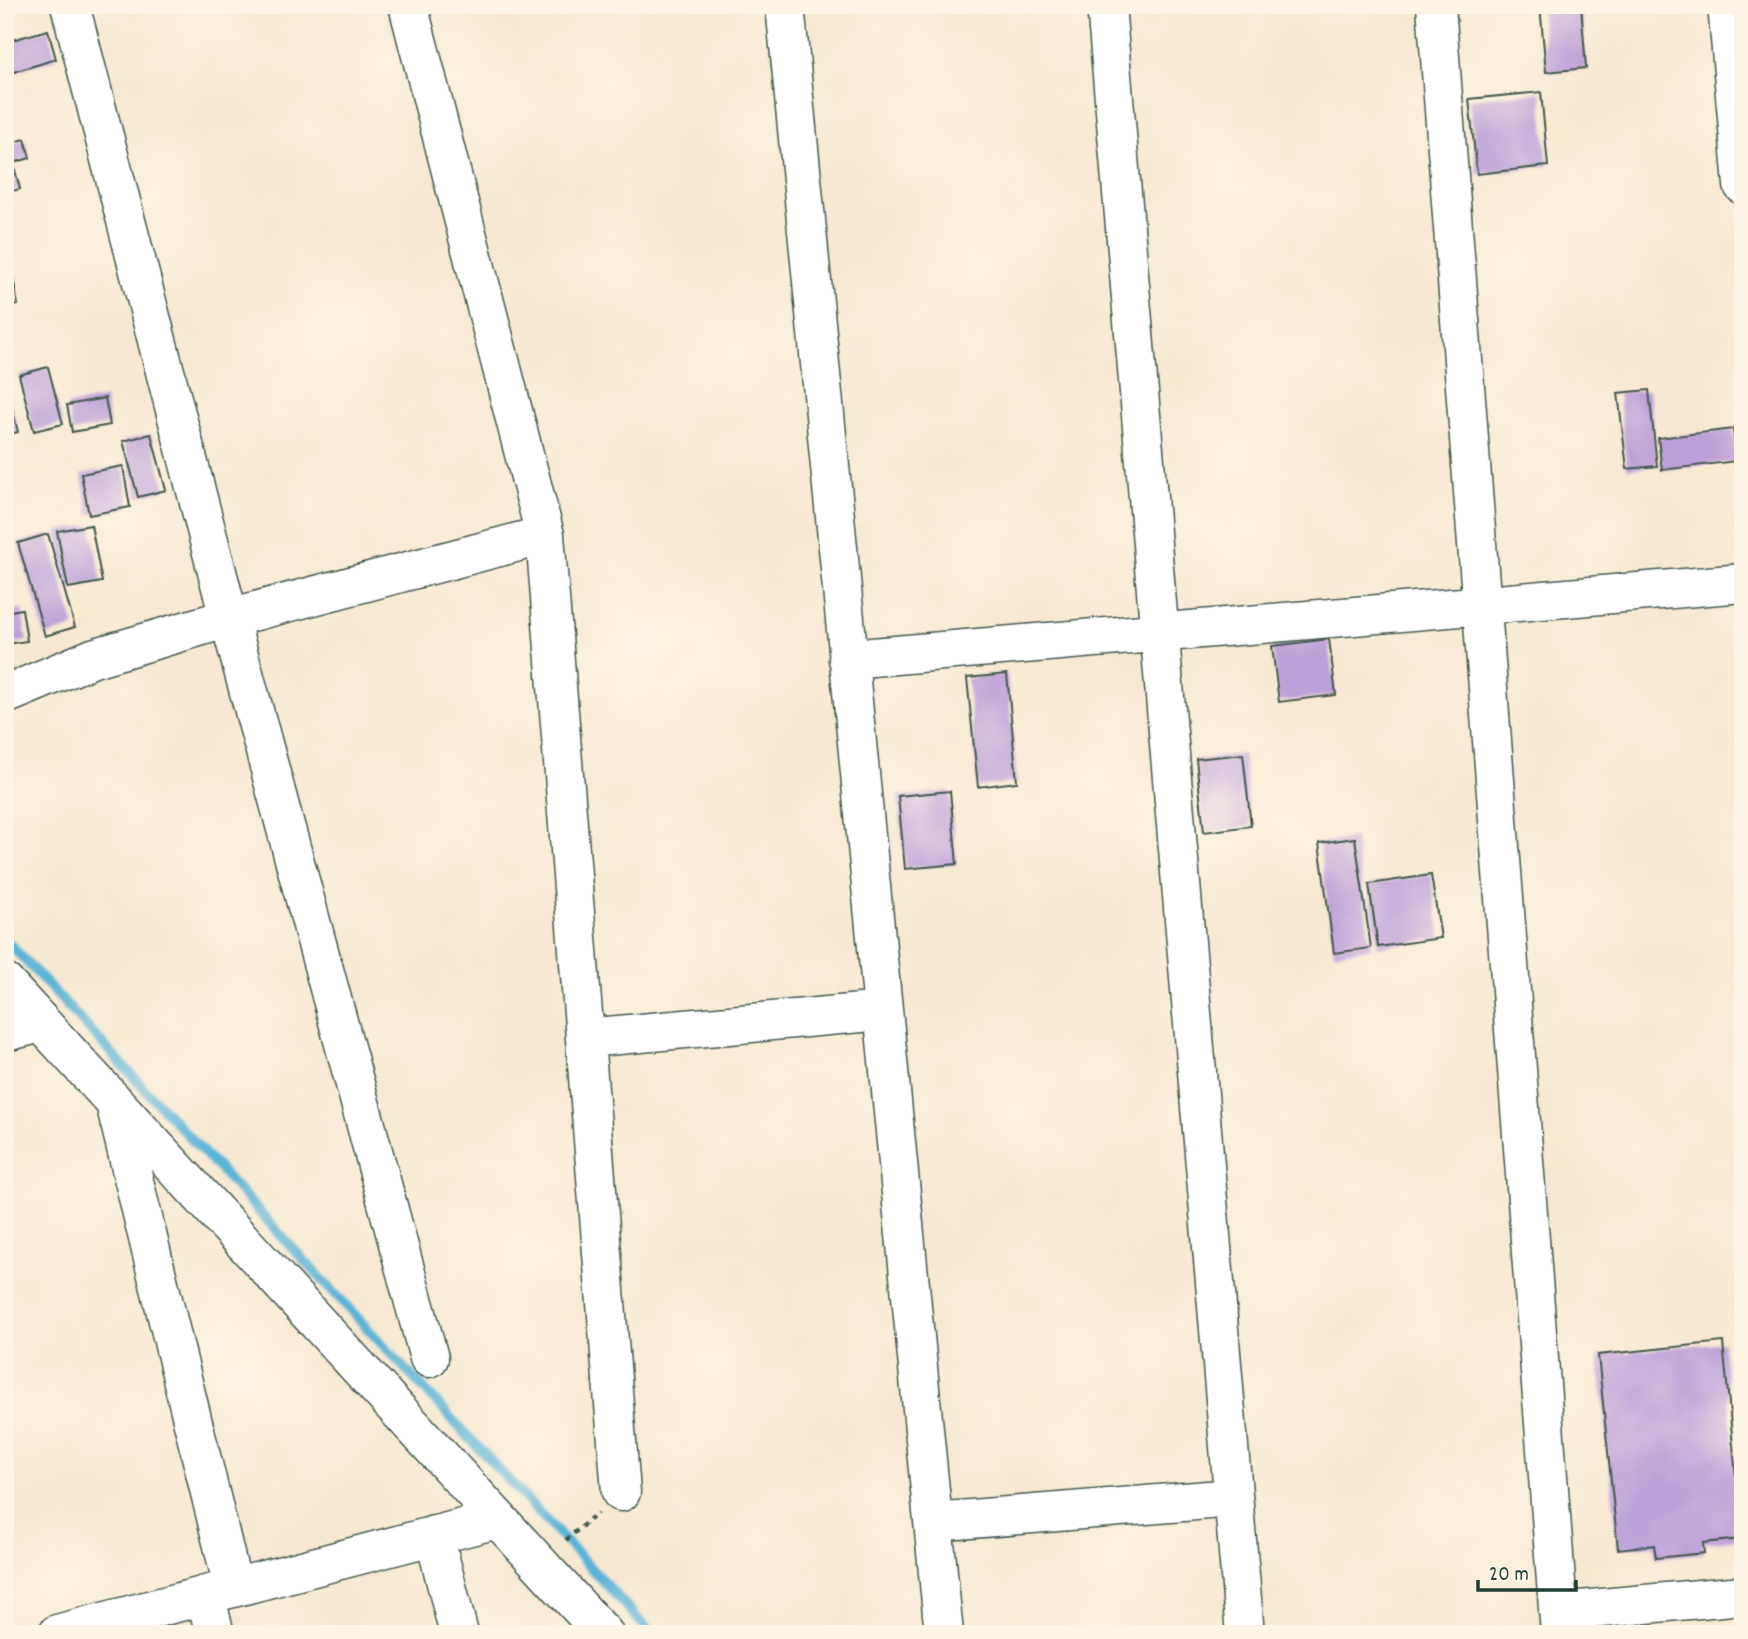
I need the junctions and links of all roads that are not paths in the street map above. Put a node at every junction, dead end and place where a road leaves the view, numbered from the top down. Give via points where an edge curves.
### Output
1 (70, 5) edge
2 (408, 5) edge
3 (785, 5) edge
4 (1106, 5) edge
5 (1436, 5) edge
6 (1727, 5) edge
7 (1743, 185) edge
8 (545, 535) junction
9 (1743, 583) edge
10 (1482, 606) junction
11 (229, 618) junction
12 (1159, 632) junction
13 (848, 659) junction
14 (5, 695) edge
15 (5, 983) edge
16 (883, 1011) junction
17 (23, 1027) edge
18 (585, 1038) junction
19 (115, 1103) junction
20 (429, 1358) dead end
21 (621, 1492) dead end
22 (1233, 1498) junction
23 (497, 1519) junction
24 (933, 1522) junction
25 (434, 1535) junction
26 (219, 1591) junction
27 (1743, 1595) edge
28 (1559, 1623) edge
29 (57, 1634) edge
30 (215, 1634) edge
31 (459, 1634) edge
32 (604, 1634) edge
33 (944, 1634) edge
34 (1245, 1634) edge

1 - 11 street
2 - 8 street
3 - 13 street
4 - 12 street
5 - 10 street
6 - 7 street
8 - 11 street
8 - 18 street
9 - 10 street
10 - 12 street
10 - 28 street
11 - 14 street via 93,658
11 - 20 street
12 - 13 street
12 - 22 street
13 - 16 street
15 - 17 street
16 - 18 street
16 - 24 street
17 - 19 street
18 - 21 street
19 - 23 street
19 - 26 street
22 - 24 street
22 - 34 street
23 - 25 street
23 - 32 street
24 - 33 street
25 - 26 street
25 - 31 street
26 - 29 street
26 - 30 street
27 - 28 street

